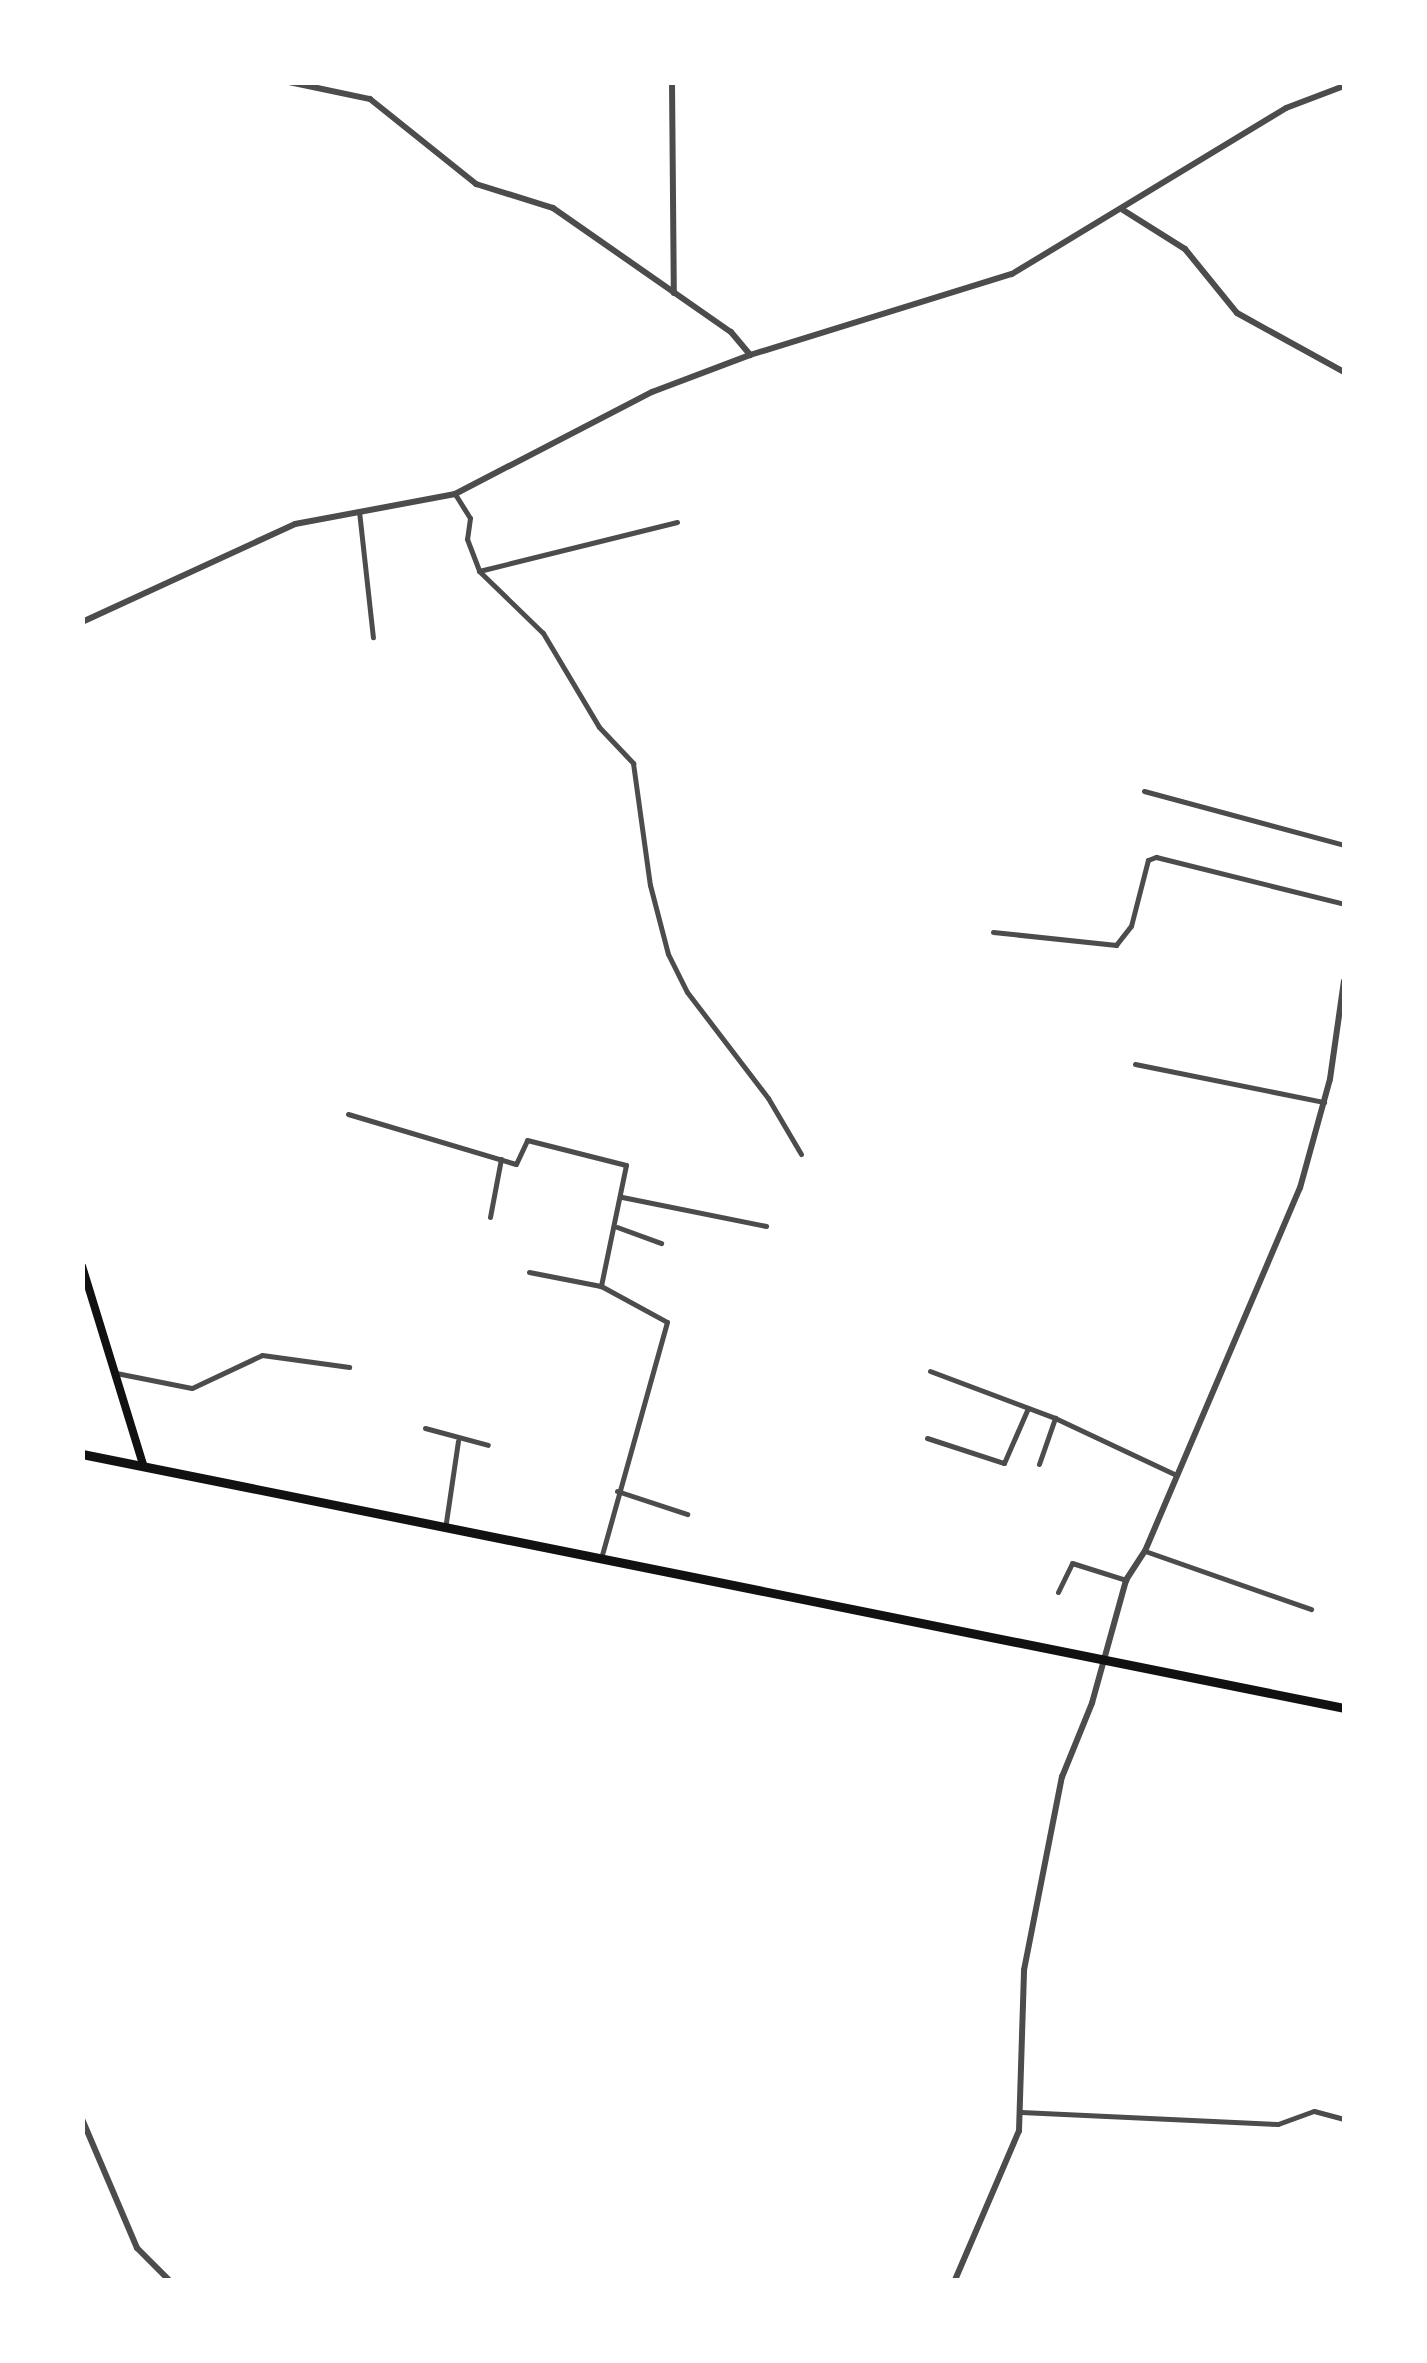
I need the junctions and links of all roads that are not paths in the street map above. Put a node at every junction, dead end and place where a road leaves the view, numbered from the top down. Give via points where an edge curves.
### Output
1 (289, 82) edge
2 (672, 82) edge
3 (1344, 86) edge
4 (1123, 210) junction
5 (674, 295) junction
6 (750, 355) junction
7 (1344, 372) edge
8 (455, 494) junction
9 (359, 511) junction
10 (677, 522) dead end
11 (478, 571) junction
12 (82, 622) edge
13 (374, 637) dead end
14 (1144, 791) dead end
15 (1344, 845) edge
16 (1344, 904) edge
17 (993, 932) dead end
18 (1344, 981) edge
19 (1136, 1064) dead end
20 (1325, 1102) junction
21 (348, 1114) dead end
22 (800, 1154) dead end
23 (501, 1159) junction
24 (621, 1197) junction
25 (490, 1217) dead end
26 (766, 1226) dead end
27 (616, 1227) junction
28 (661, 1243) dead end
29 (82, 1266) edge
30 (529, 1272) dead end
31 (602, 1286) junction
32 (349, 1367) dead end
33 (930, 1371) dead end
34 (115, 1373) junction
35 (1028, 1408) junction
36 (1055, 1418) junction
37 (424, 1428) dead end
38 (927, 1438) dead end
39 (458, 1441) junction
40 (488, 1445) dead end
41 (82, 1454) edge
42 (1039, 1464) dead end
43 (144, 1467) junction
44 (1176, 1476) junction
45 (617, 1492) junction
46 (687, 1514) dead end
47 (445, 1530) junction
48 (1145, 1551) junction
49 (600, 1562) junction
50 (1126, 1580) junction
51 (1058, 1592) dead end
52 (1311, 1610) dead end
53 (1101, 1663) junction
54 (1344, 1708) edge
55 (1022, 2112) junction
56 (82, 2119) edge
57 (1344, 2119) edge
58 (169, 2280) edge
59 (956, 2280) edge

1 - 5 street via 370,99 476,184 553,208
2 - 5 street
3 - 4 street via 1286,108
4 - 6 street via 1012,274
4 - 7 street via 1185,249 1237,313
5 - 6 street via 731,332
6 - 8 street via 652,392
8 - 9 street
8 - 11 street via 470,518 467,539
9 - 12 street via 296,524
9 - 13 street
10 - 11 street
11 - 22 street via 543,633 598,727 633,763 650,885 668,954
14 - 15 street
16 - 17 street via 1156,857 1148,860 1131,926 1116,944
18 - 20 street
19 - 20 street
20 - 44 street via 1300,1188
21 - 23 street
23 - 24 street via 518,1163 527,1140 626,1166
23 - 25 street
24 - 26 street
24 - 27 street
27 - 28 street
27 - 31 street
29 - 34 main road
30 - 31 street
31 - 45 street via 667,1322
32 - 34 street via 262,1355 192,1388
33 - 35 street
34 - 43 main road
35 - 36 street
35 - 38 street via 1004,1463
36 - 42 street
36 - 44 street
37 - 39 street
39 - 40 street
39 - 47 street
41 - 43 highway
43 - 47 highway
44 - 48 street
45 - 46 street
45 - 49 street
47 - 49 highway
48 - 50 street
48 - 52 street
49 - 53 highway
50 - 51 street via 1072,1563
50 - 53 street
53 - 54 highway
53 - 55 street via 1062,1777 1024,1970
55 - 57 street via 1278,2124 1314,2110
55 - 59 street
56 - 58 street via 138,2248

